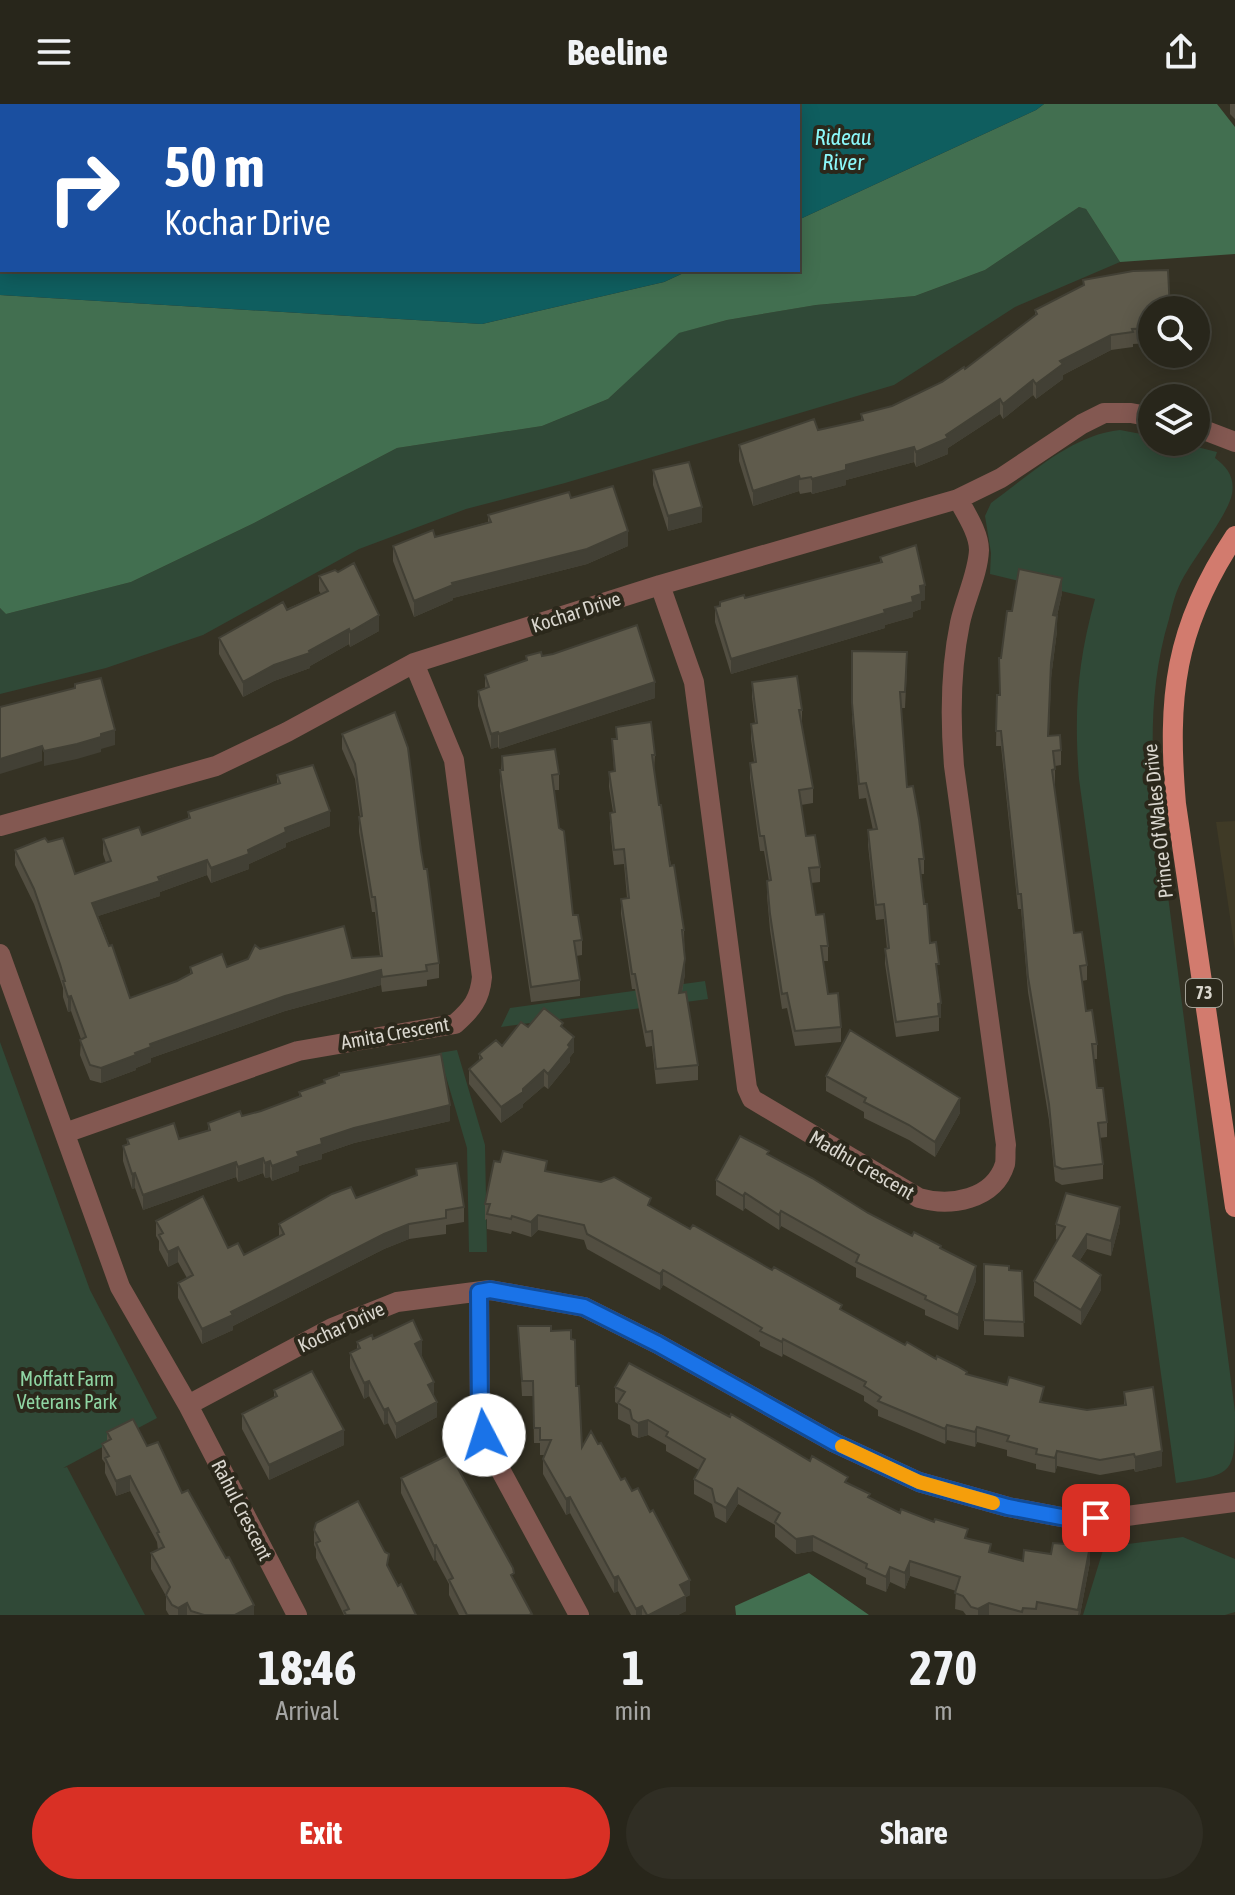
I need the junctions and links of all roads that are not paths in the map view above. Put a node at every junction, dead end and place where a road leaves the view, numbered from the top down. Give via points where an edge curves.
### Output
1 (1138, 414) edge
2 (1210, 432) edge
3 (1235, 442) edge
4 (958, 499) junction
5 (1235, 536) edge
6 (660, 585) junction
7 (414, 663) junction
8 (0, 826) edge
9 (0, 954) edge
10 (65, 1133) junction
11 (1235, 1207) edge
12 (479, 1292) junction
13 (188, 1405) junction
14 (1235, 1502) edge
15 (297, 1615) edge
16 (579, 1615) edge

1 - 4 street, Kochar Drive via 1104,413
2 - 3 street
4 - 6 street, Kochar Drive
4 - 6 street, Madhu Crescent via 979,552 953,666 954,766 1006,1145 1005,1164 995,1182 976,1197 937,1203 919,1198 752,1099 694,682
5 - 11 main road, Prince Of Wales Drive / 73 via 1198,603 1181,649 1172,752
6 - 7 street, Kochar Drive
7 - 8 street, Kochar Drive via 216,766
7 - 10 street, Amita Crescent via 454,760 482,977 472,1010 455,1024 298,1051
9 - 10 street
10 - 13 street via 120,1287
12 - 13 street, Kochar Drive via 397,1302 332,1328
12 - 14 street, Kochar Drive via 584,1307 835,1443 919,1482 1008,1507 1072,1519
12 - 16 street via 484,1435
13 - 15 street, Rahul Crescent

